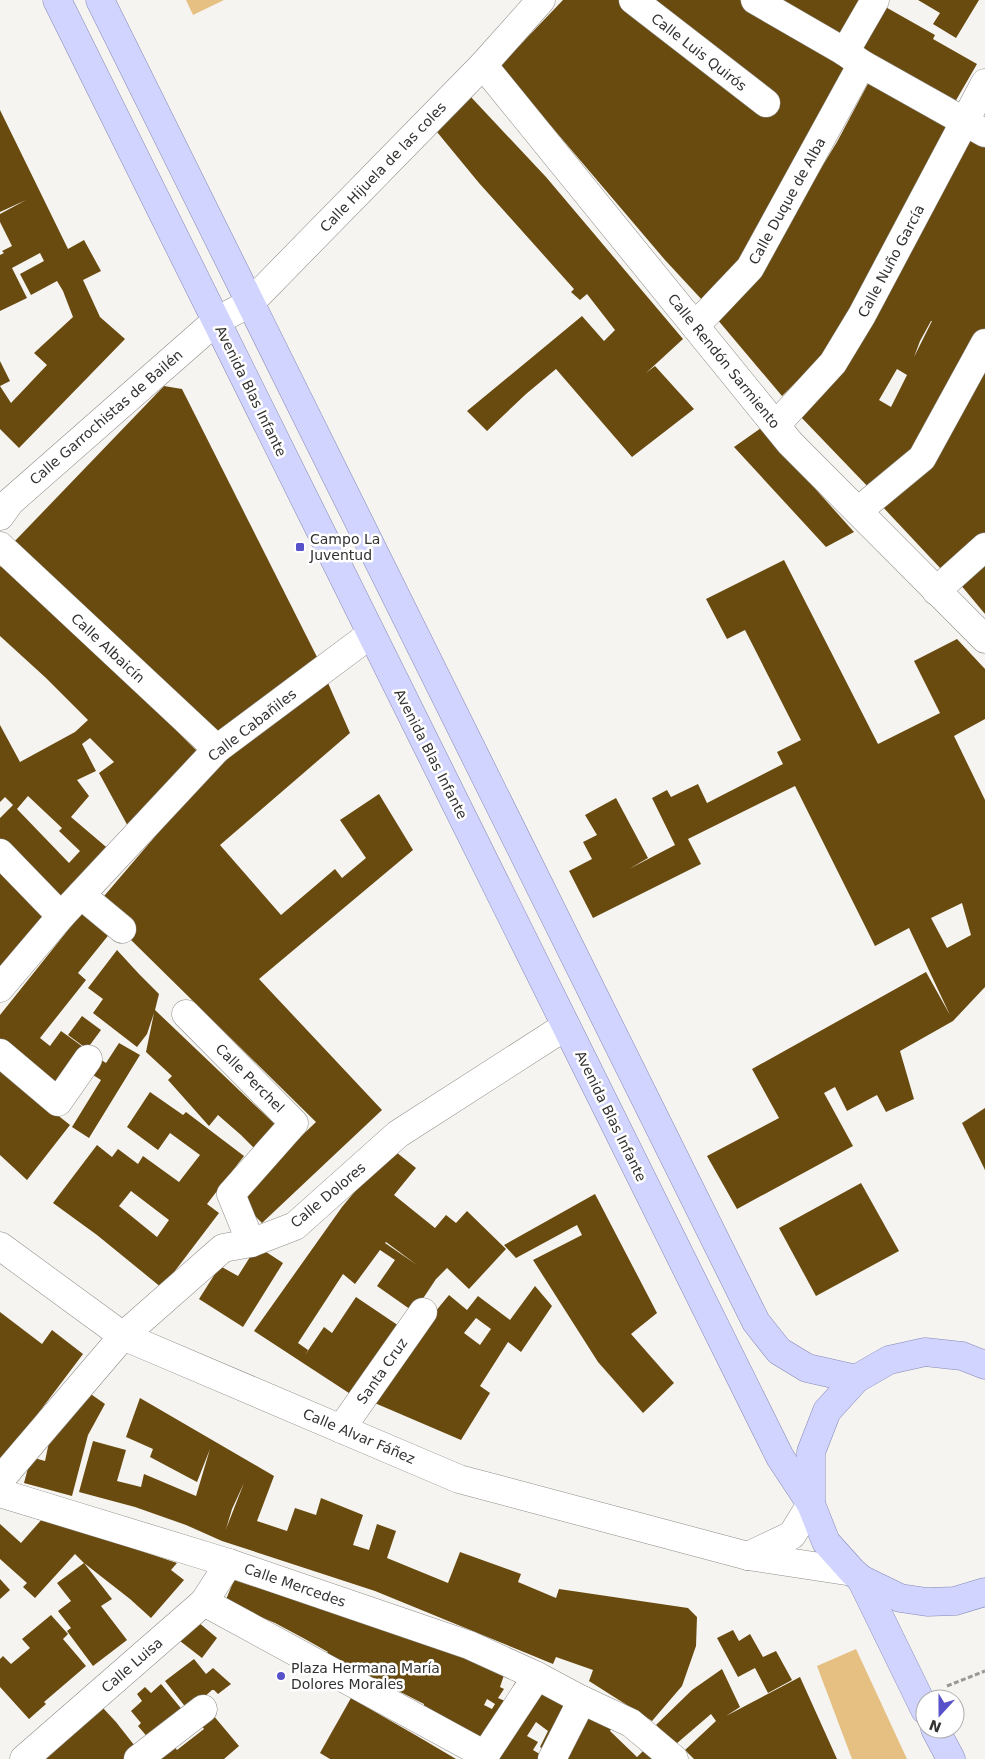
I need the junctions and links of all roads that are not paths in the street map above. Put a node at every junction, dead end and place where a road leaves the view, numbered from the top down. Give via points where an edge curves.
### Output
1 (57, 0) edge
2 (100, 0) edge
3 (540, 0) edge
4 (633, 0) edge
5 (755, 0) edge
6 (875, 0) edge
7 (854, 58) junction
8 (483, 65) junction
9 (985, 83) edge
10 (766, 103) dead end
11 (975, 127) edge
12 (250, 303) junction
13 (216, 321) junction
14 (695, 326) junction
15 (985, 343) edge
16 (776, 425) junction
17 (3, 500) edge
18 (858, 511) junction
19 (0, 546) edge
20 (985, 547) edge
21 (936, 591) junction
22 (371, 634) junction
23 (985, 639) edge
24 (216, 749) junction
25 (0, 853) edge
26 (81, 895) junction
27 (61, 916) junction
28 (122, 929) dead end
29 (0, 988) edge
30 (186, 1014) dead end
31 (566, 1026) junction
32 (0, 1053) edge
33 (88, 1059) dead end
34 (251, 1243) junction
35 (0, 1246) edge
36 (423, 1312) dead end
37 (123, 1336) junction
38 (977, 1359) edge
39 (856, 1379) junction
40 (341, 1429) junction
41 (0, 1480) edge
42 (0, 1493) edge
43 (811, 1504) junction
44 (748, 1556) junction
45 (229, 1562) junction
46 (857, 1576) junction
47 (985, 1592) edge
48 (204, 1602) junction
49 (537, 1676) junction
50 (915, 1690) edge
51 (582, 1700) junction
52 (203, 1709) dead end
53 (940, 1739) edge
54 (24, 1759) edge
55 (138, 1759) edge
56 (552, 1759) edge
57 (674, 1759) edge
58 (951, 1759) edge

1 - 13 main road, Avenida Blas Infante
2 - 12 main road
3 - 8 street, Calle Hijuela de las coles
4 - 10 street, Calle Luis Quirós
5 - 7 street
6 - 7 street, Calle Duque de Alba
7 - 11 street
7 - 14 street, Calle Duque de Alba via 750,268
8 - 12 street, Calle Hijuela de las coles
8 - 14 street, Calle Rendón Sarmiento
9 - 11 street, Calle Nuño García
11 - 16 street, Calle Nuño García via 833,363
12 - 13 street, Calle Hijuela de las coles
12 - 39 main road via 756,1322 779,1351 807,1368
13 - 17 street, Calle Garrochistas de Bailén
13 - 22 main road, Avenida Blas Infante
14 - 16 street, Calle Rendón Sarmiento
15 - 18 street via 922,458
16 - 18 street, Calle Rendón Sarmiento
18 - 21 street, Calle Rendón Sarmiento
19 - 24 street, Calle Albaicín
20 - 21 street
21 - 23 street, Calle Rendón Sarmiento
22 - 24 street, Calle Cabañiles
22 - 31 main road, Avenida Blas Infante
24 - 26 street, Calle Cabañiles
25 - 27 street
26 - 27 street, Calle Cabañiles
26 - 28 street
27 - 29 street, Calle Cabañiles
30 - 34 street, Calle Perchel via 294,1123 231,1194
31 - 34 street, Calle Dolores via 398,1134 295,1226
31 - 43 main road, Avenida Blas Infante via 780,1457
32 - 33 street via 58,1102
34 - 37 street, Calle Dolores via 223,1248
35 - 37 street, Calle Alvar Fáñez
36 - 40 street, Santa Cruz
37 - 40 street, Calle Alvar Fáñez
37 - 41 street, Calle Dolores
38 - 39 main road via 925,1352 888,1360
39 - 43 main road via 827,1411 811,1452
40 - 44 street, Calle Alvar Fáñez via 459,1479
42 - 45 street, Calle Mercedes
43 - 44 street via 792,1535
43 - 46 main road via 826,1542
44 - 46 street, Calle Alvar Fáñez
45 - 48 street, Calle Luisa
45 - 49 street, Calle Mercedes via 469,1645
46 - 47 main road via 900,1598 927,1602 955,1601
46 - 50 main road
48 - 49 street via 485,1755
48 - 54 street, Calle Luisa
49 - 51 street, Calle Mercedes
51 - 56 street
51 - 57 street, Calle Mercedes via 631,1723
52 - 55 street
53 - 58 main road

